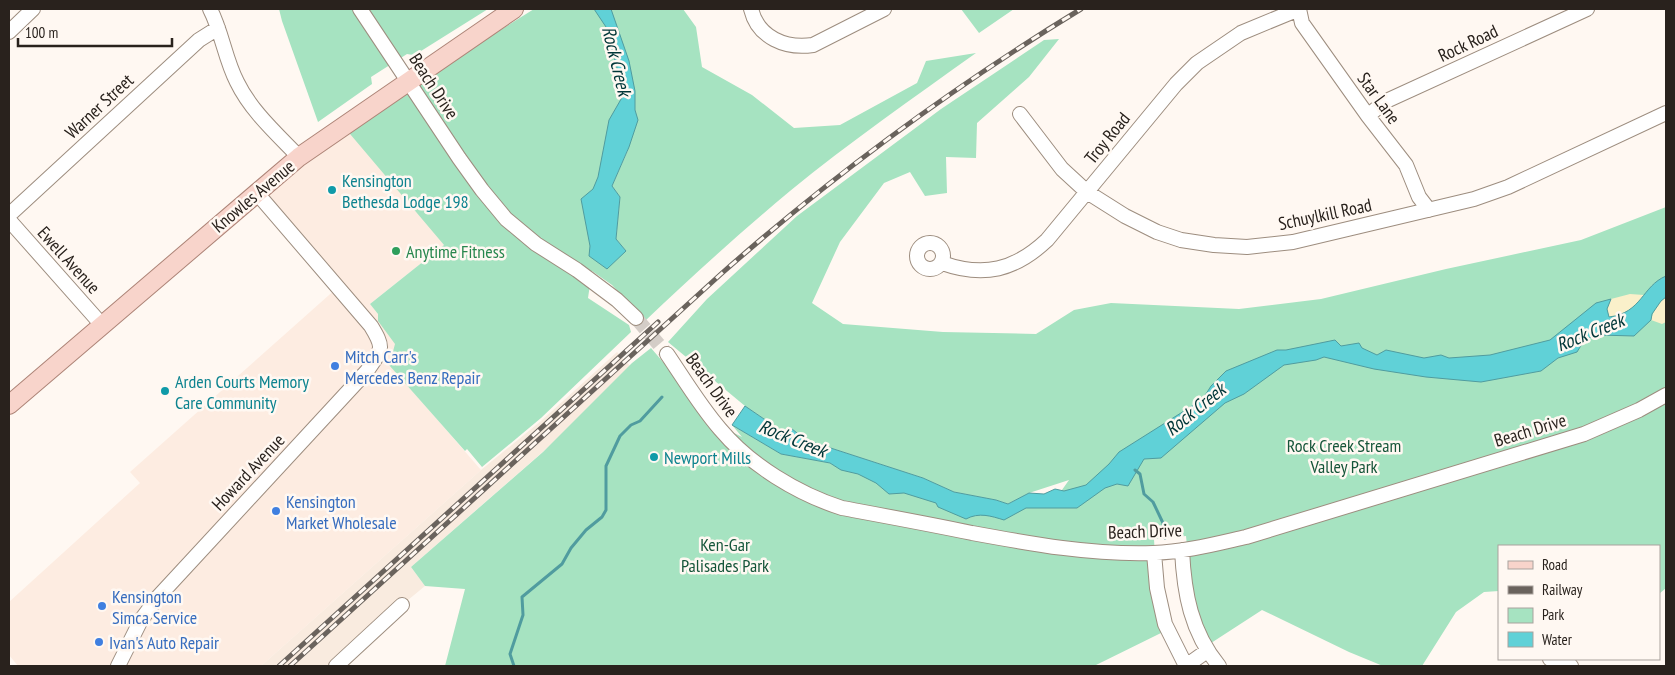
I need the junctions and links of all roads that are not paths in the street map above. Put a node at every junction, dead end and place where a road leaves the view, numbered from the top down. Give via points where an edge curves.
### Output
1 (33, 9) edge
2 (210, 9) edge
3 (360, 9) edge
4 (514, 9) edge
5 (751, 9) edge
6 (884, 9) edge
7 (1299, 9) edge
8 (1587, 9) edge
9 (218, 28) junction
10 (9, 32) edge
11 (409, 82) junction
12 (1666, 113) edge
13 (1020, 114) dead end
14 (1368, 116) junction
15 (299, 157) junction
16 (256, 192) junction
17 (1087, 192) junction
18 (1429, 210) junction
19 (9, 214) edge
20 (9, 220) edge
21 (942, 262) dead end
22 (636, 318) tunnel mouth
23 (102, 325) junction
24 (666, 354) tunnel mouth
25 (1666, 395) edge
26 (9, 405) edge
27 (1182, 550) junction
28 (1154, 553) junction
29 (402, 605) dead end
30 (1207, 651) junction
31 (1553, 660) edge
32 (118, 666) edge
33 (336, 666) edge
34 (1186, 666) edge
35 (1219, 666) edge
36 (1570, 666) edge

1 - 10 street
2 - 9 street
3 - 11 street, Beach Drive
4 - 11 main road, Knowles Avenue
5 - 6 street via 761,29 775,40 802,47 813,45
7 - 14 street, Star Lane via 1302,23
7 - 17 street, Troy Road via 1241,33 1197,63
8 - 14 street, Rock Road via 1384,102
9 - 15 street via 228,62 245,97
9 - 19 street, Warner Street via 199,40
11 - 15 main road, Knowles Avenue
11 - 22 street, Beach Drive via 459,158 506,219 536,244 617,300
12 - 18 street, Schuylkill Road via 1508,186 1474,199
13 - 17 street, Schuylkill Road via 1062,170
14 - 18 street, Star Lane via 1406,165 1419,197
15 - 16 main road, Knowles Avenue
16 - 23 main road, Knowles Avenue
16 - 32 street, Howard Avenue via 371,326 381,342 380,350 367,370 158,597
17 - 18 street, Schuylkill Road via 1157,232 1189,241 1246,247 1293,242
17 - 21 street, Troy Road via 1047,240 1016,262 978,271
20 - 23 street, Ewell Avenue
23 - 26 main road, Knowles Avenue
24 - 28 street, Beach Drive via 720,430 743,452 783,481 824,502 1024,542 1090,551
25 - 27 street, Beach Drive via 1584,434 1246,537
27 - 28 street, Beach Drive
27 - 30 street via 1188,604
28 - 34 street via 1165,624
29 - 33 street
30 - 34 street
30 - 35 street
31 - 36 street

